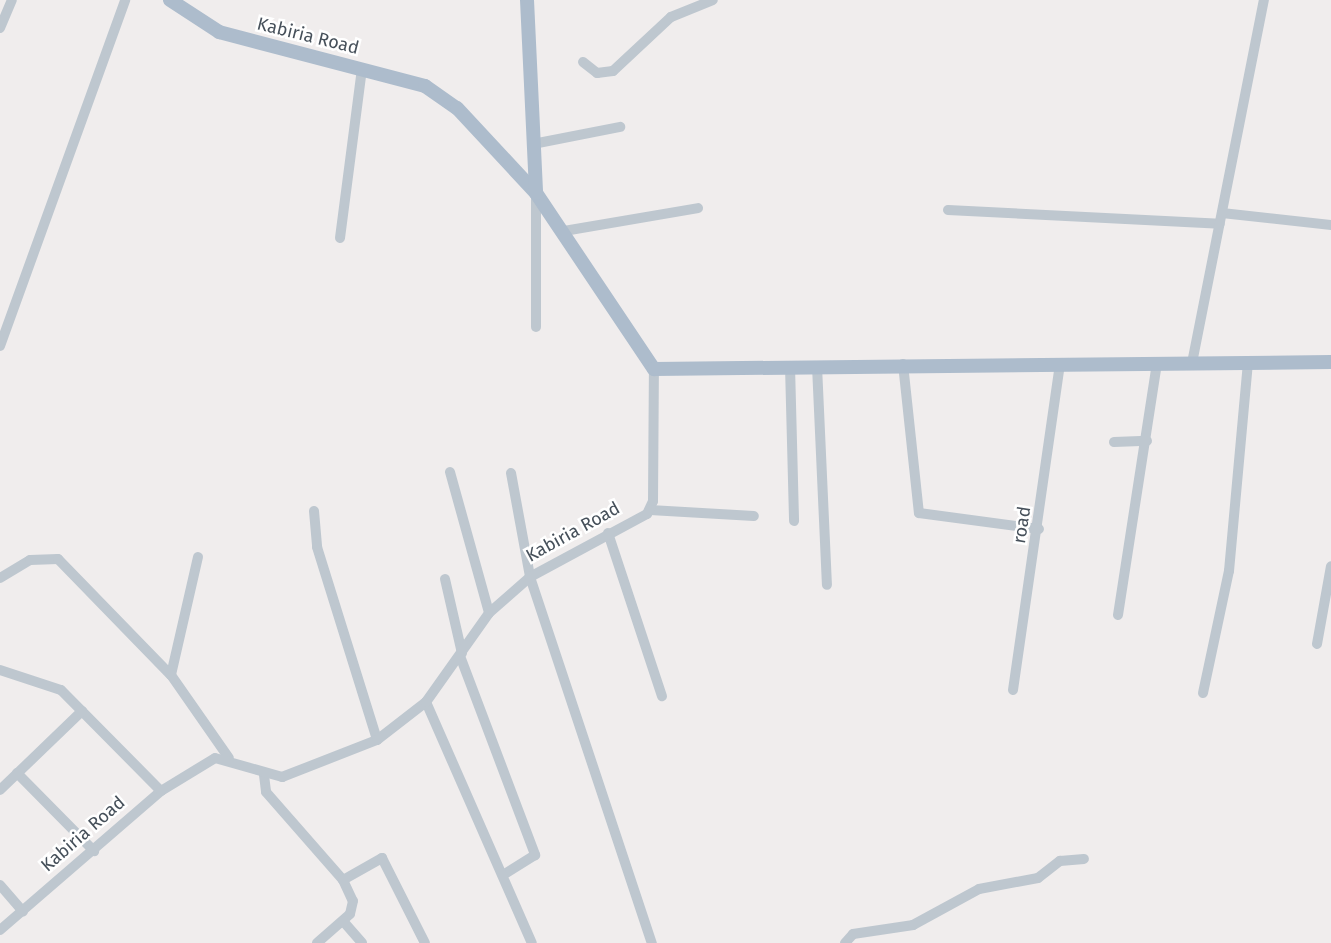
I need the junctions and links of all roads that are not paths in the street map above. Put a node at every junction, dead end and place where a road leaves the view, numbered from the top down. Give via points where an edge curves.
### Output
1 (12, 0) edge
2 (125, 0) edge
3 (170, 0) edge
4 (527, 0) edge
5 (713, 0) edge
6 (1264, 0) edge
7 (0, 28) edge
8 (583, 62) dead end
9 (362, 69) junction
10 (621, 127) dead end
11 (533, 144) junction
12 (536, 193) junction
13 (698, 208) dead end
14 (948, 210) dead end
15 (1221, 219) junction
16 (1331, 225) edge
17 (564, 231) junction
18 (340, 238) dead end
19 (536, 327) dead end
20 (0, 345) edge
21 (1248, 362) junction
22 (1331, 362) edge
23 (1157, 363) junction
24 (1192, 363) junction
25 (903, 364) junction
26 (1060, 365) junction
27 (790, 366) junction
28 (817, 366) junction
29 (654, 369) junction
30 (1147, 441) junction
31 (1114, 442) dead end
32 (450, 471) dead end
33 (511, 473) dead end
34 (650, 510) junction
35 (314, 512) dead end
36 (754, 516) dead end
37 (794, 521) dead end
38 (1039, 529) junction
39 (608, 533) junction
40 (198, 558) dead end
41 (1331, 566) edge
42 (530, 577) junction
43 (0, 578) edge
44 (445, 579) dead end
45 (827, 585) dead end
46 (489, 613) junction
47 (1118, 615) dead end
48 (1317, 644) dead end
49 (461, 655) junction
50 (0, 670) edge
51 (171, 676) junction
52 (1013, 690) dead end
53 (1203, 693) dead end
54 (662, 696) dead end
55 (426, 702) junction
56 (82, 711) junction
57 (377, 740) junction
58 (229, 758) junction
59 (17, 773) junction
60 (264, 775) junction
61 (0, 790) edge
62 (161, 791) junction
63 (94, 851) junction
64 (1084, 859) dead end
65 (503, 875) junction
66 (343, 880) junction
67 (0, 885) edge
68 (23, 911) junction
69 (343, 921) junction
70 (0, 930) edge
71 (317, 943) edge
72 (362, 943) edge
73 (425, 943) edge
74 (532, 943) edge
75 (652, 943) edge
76 (845, 943) edge

1 - 7 street
2 - 20 street
3 - 9 main road, Kabiria Road via 219,32
4 - 11 main road
5 - 8 street via 671,17 613,71 597,73
6 - 15 street
9 - 12 main road, Kabiria Road via 425,86 457,108
9 - 18 street
10 - 11 street
11 - 12 main road
12 - 17 main road, Kabiria Road
12 - 19 street
13 - 17 street
14 - 15 street
15 - 16 street
15 - 24 street
17 - 29 main road, Kabiria Road
21 - 22 main road
21 - 24 main road
21 - 53 street via 1229,571
23 - 24 main road
23 - 26 main road
23 - 30 street
25 - 26 main road
25 - 28 main road
25 - 38 street via 919,513
26 - 38 street, road
27 - 28 main road
27 - 29 main road
27 - 37 street
28 - 45 street
29 - 34 street
30 - 31 street
30 - 47 street
32 - 46 street
33 - 42 street
34 - 36 street
34 - 39 street, Kabiria Road
35 - 57 street via 317,547
38 - 52 street, road
39 - 42 street, Kabiria Road
39 - 54 street
40 - 51 street
41 - 48 street
42 - 46 street, Kabiria Road
42 - 75 street
43 - 51 street via 30,560 58,559
44 - 49 street
46 - 49 street, Kabiria Road
49 - 55 street, Kabiria Road
49 - 65 street via 535,855
50 - 56 street via 44,681
51 - 58 street
55 - 57 street, Kabiria Road
55 - 65 street
56 - 59 street
56 - 62 street
57 - 60 street, Kabiria Road via 310,770
58 - 60 street
58 - 62 street, Kabiria Road via 215,758
59 - 61 street
59 - 63 street
60 - 66 street via 266,792
62 - 63 street, Kabiria Road
63 - 68 street, Kabiria Road
64 - 76 street via 1060,861 1038,878 989,885 913,925 853,933
65 - 74 street
66 - 69 street via 354,908
66 - 73 street via 382,858
67 - 68 street
68 - 70 street, Kabiria Road
69 - 71 street
69 - 72 street

